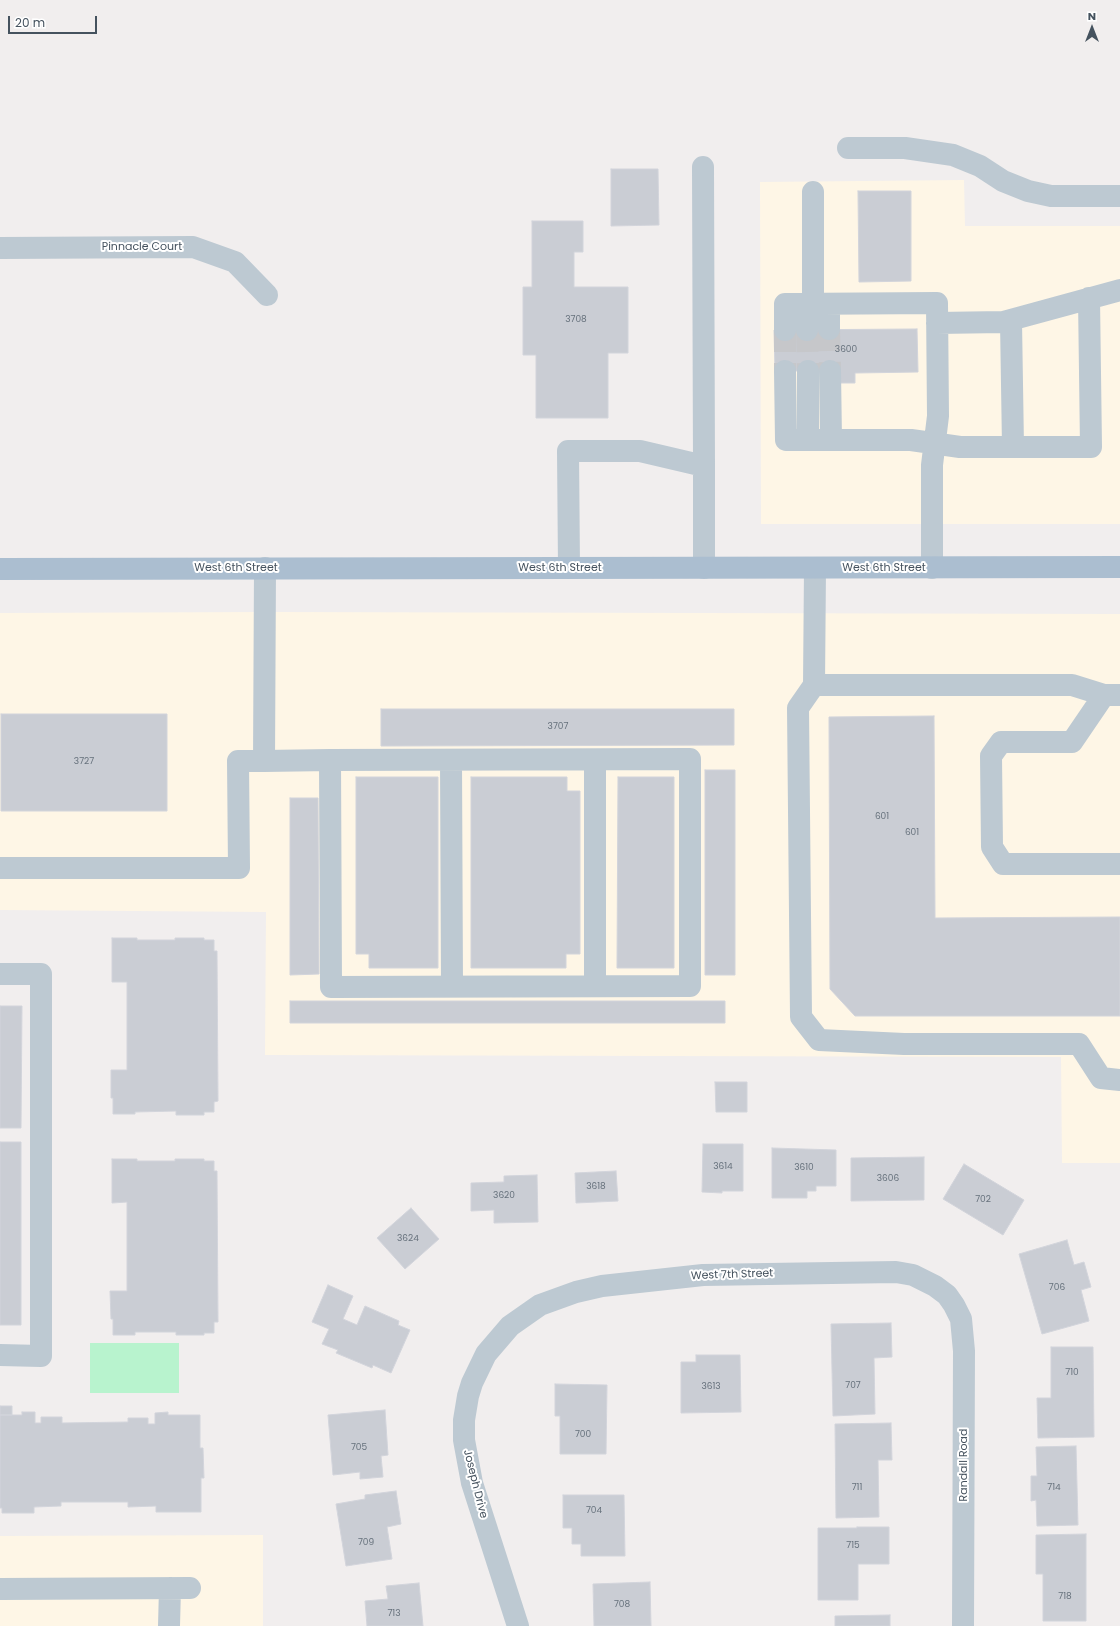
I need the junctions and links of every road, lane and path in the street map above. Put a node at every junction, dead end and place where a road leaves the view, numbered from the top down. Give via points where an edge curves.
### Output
1 (848, 148) dead end
2 (703, 167) dead end
3 (813, 192) dead end
4 (1120, 196) edge
5 (0, 248) edge
6 (1120, 290) edge
7 (267, 295) dead end
8 (1090, 298) junction
9 (816, 304) junction
10 (1011, 320) junction
11 (937, 323) junction
12 (829, 329) tunnel mouth
13 (785, 330) tunnel mouth
14 (807, 330) tunnel mouth
15 (785, 371) tunnel mouth
16 (808, 371) tunnel mouth
17 (830, 371) tunnel mouth
18 (808, 440) junction
19 (831, 440) junction
20 (934, 443) junction
21 (1013, 447) junction
22 (704, 466) junction
23 (1120, 567) edge
24 (265, 568) junction
25 (569, 568) junction
26 (704, 568) junction
27 (814, 568) junction
28 (932, 568) junction
29 (0, 569) edge
30 (814, 685) junction
31 (1112, 695) edge
32 (330, 760) junction
33 (452, 760) junction
34 (594, 760) junction
35 (264, 761) junction
36 (1120, 864) edge
37 (0, 868) edge
38 (0, 974) edge
39 (452, 986) junction
40 (594, 986) junction
41 (1120, 1080) edge
42 (954, 1305) joint
43 (510, 1326) joint
44 (0, 1355) edge
45 (0, 1588) edge
46 (169, 1626) edge
47 (518, 1626) edge
48 (963, 1626) edge

1 - 4 street via 905,148 953,154 980,166 1003,181 1028,191 1051,196
2 - 22 street
3 - 9 street
5 - 7 street, Pinnacle Court via 193,247 235,262
6 - 8 street
8 - 10 street
8 - 21 street via 1091,447
9 - 11 street via 937,303
9 - 12 street
9 - 13 street via 784,304
9 - 14 street
10 - 11 street
10 - 21 street
11 - 20 street via 938,416
15 - 18 street via 786,440
16 - 18 street
17 - 19 street
18 - 19 street
19 - 20 street via 911,440
20 - 21 street via 960,447
20 - 28 street
22 - 25 street via 640,451 568,451
22 - 26 street
23 - 28 main road, West 6th Street
24 - 25 main road, West 6th Street
24 - 29 main road, West 6th Street
24 - 35 street
25 - 26 main road, West 6th Street
26 - 27 main road, West 6th Street
27 - 28 main road, West 6th Street
27 - 30 street
30 - 31 street via 1072,685
30 - 41 street via 798,708 801,1017 819,1040 904,1044 1079,1044 1101,1078
31 - 36 street via 1072,742 1001,742 991,756 992,847 1003,864
32 - 33 street
32 - 35 street
32 - 39 street via 331,987
33 - 34 street
33 - 39 street
34 - 40 street
34 - 40 street via 690,760 690,986
35 - 37 street via 238,761 239,868
38 - 44 street via 41,974 41,1356
39 - 40 street
42 - 43 street, West 7th Street via 947,1295 935,1286 913,1275 896,1272 703,1275 624,1283 576,1292 540,1305
42 - 48 street, Randall Road via 961,1319 964,1351
43 - 47 street, Joseph Drive via 486,1354 472,1383 465,1414 464,1433 472,1483
45 - 46 street via 180,1588

